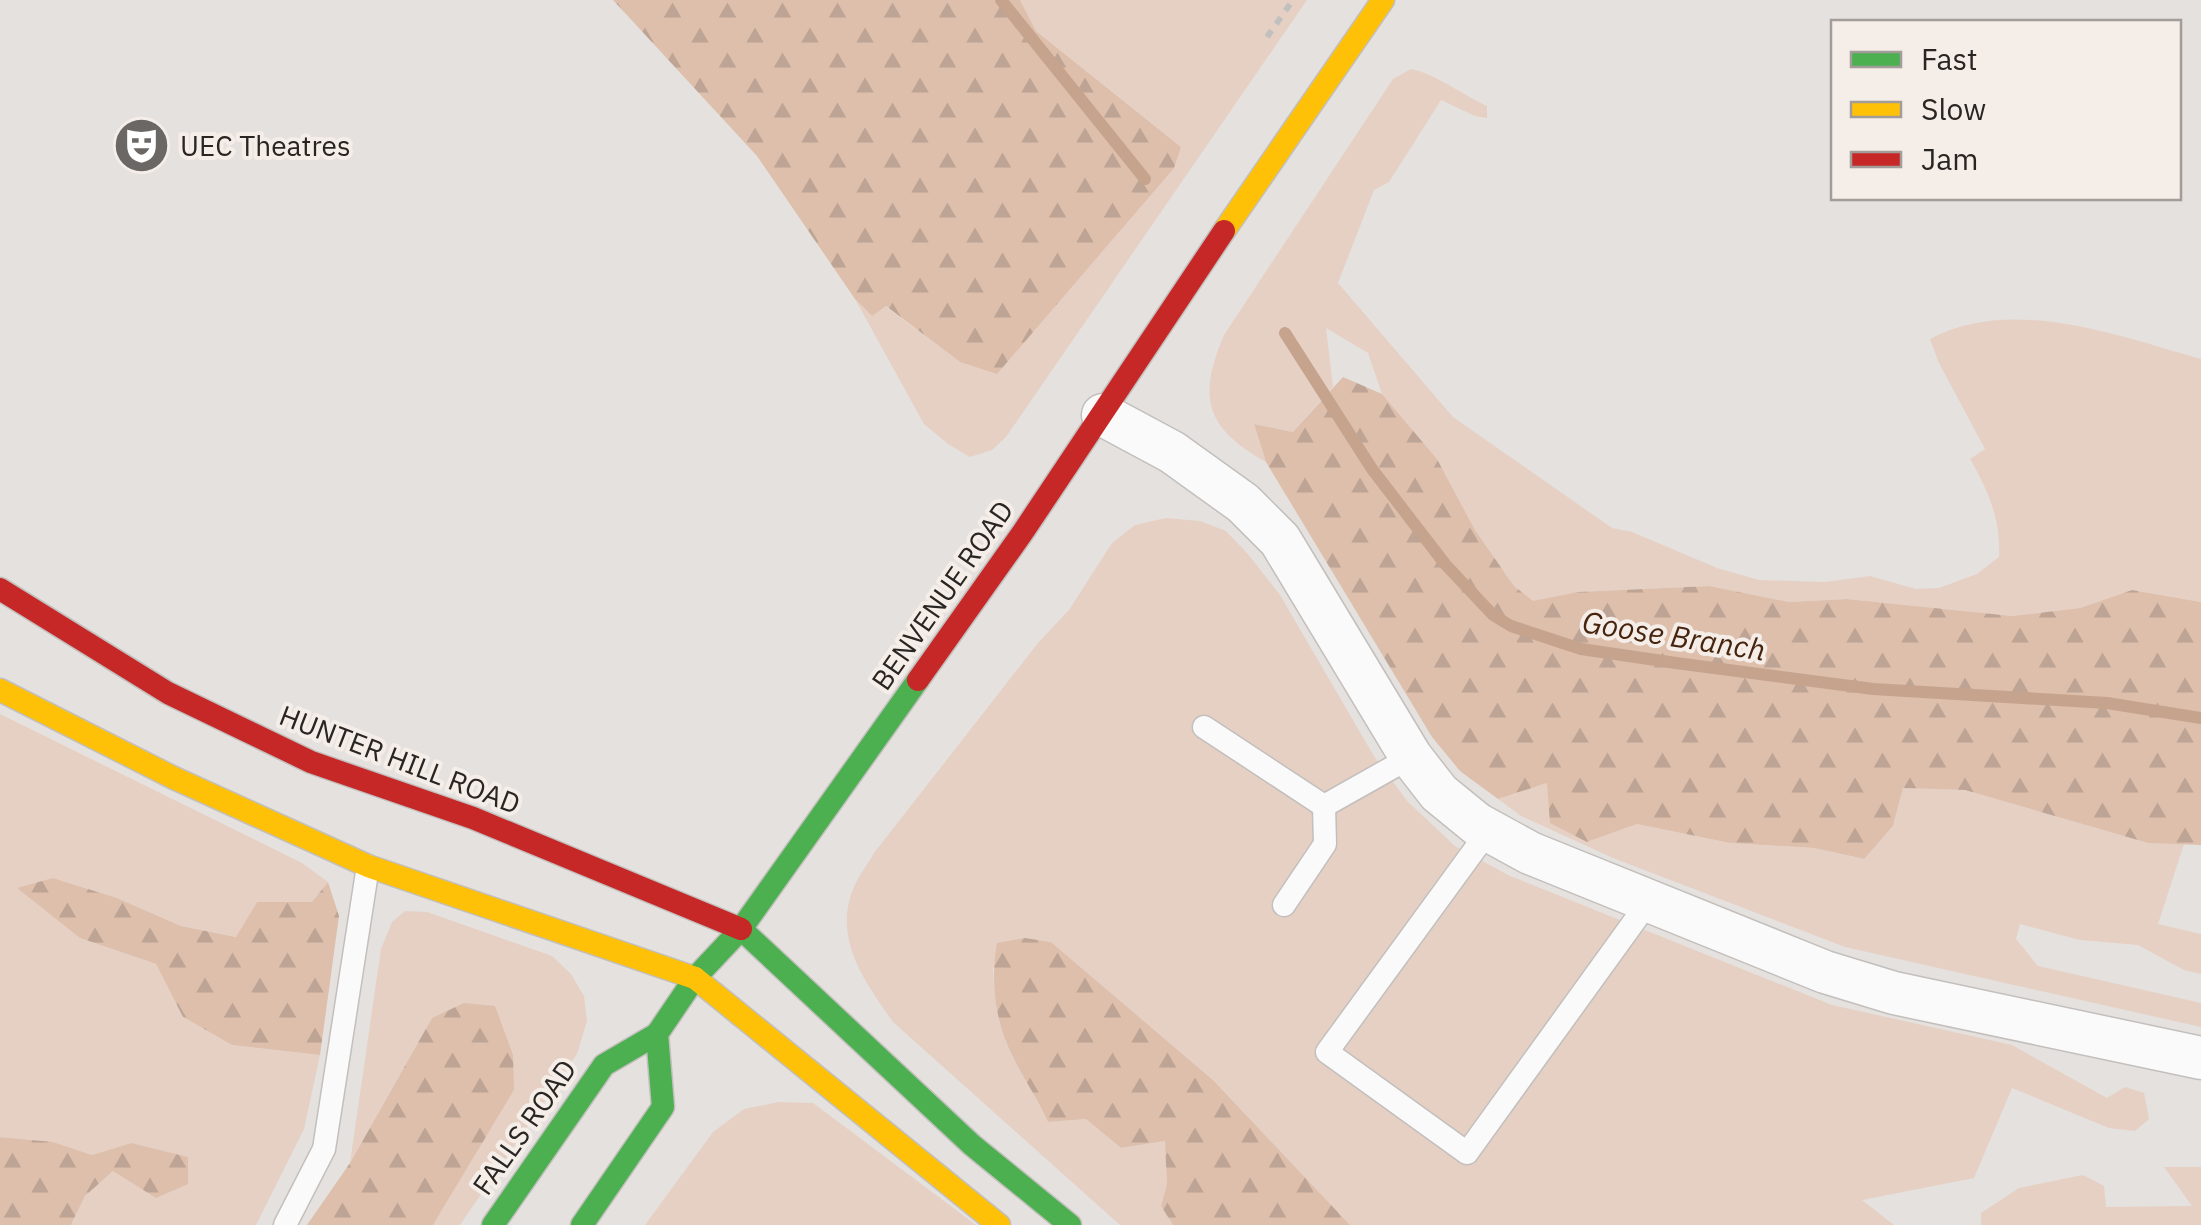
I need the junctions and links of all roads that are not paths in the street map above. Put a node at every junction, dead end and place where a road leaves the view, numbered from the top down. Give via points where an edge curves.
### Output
1 (1383, 0) edge
2 (1103, 414) junction
3 (0, 589) edge
4 (0, 690) edge
5 (1204, 727) dead end
6 (1411, 757) junction
7 (1324, 806) junction
8 (1489, 830) junction
9 (368, 866) junction
10 (1650, 901) junction
11 (1284, 905) dead end
12 (740, 929) junction
13 (695, 978) junction
14 (657, 1034) junction
15 (2201, 1058) edge
16 (284, 1225) edge
17 (493, 1225) edge
18 (582, 1225) edge
19 (999, 1225) edge
20 (1070, 1225) edge

1 - 2 main road, BENVENUE ROAD
2 - 6 street via 1186,462 1280,540
2 - 12 main road, BENVENUE ROAD
3 - 12 main road, HUNTER HILL ROAD via 168,693 312,762 473,818
4 - 9 main road
5 - 7 lane
6 - 7 lane
6 - 8 street via 1439,792
7 - 11 lane via 1325,844
8 - 10 street
8 - 10 lane via 1328,1052 1467,1152
9 - 13 main road
9 - 16 lane via 324,1149
10 - 15 street via 1894,993
12 - 13 main road, BENVENUE ROAD
12 - 20 main road via 972,1145
13 - 14 main road, BENVENUE ROAD
13 - 19 main road
14 - 17 main road, FALLS ROAD via 604,1065
14 - 18 main road via 663,1106

